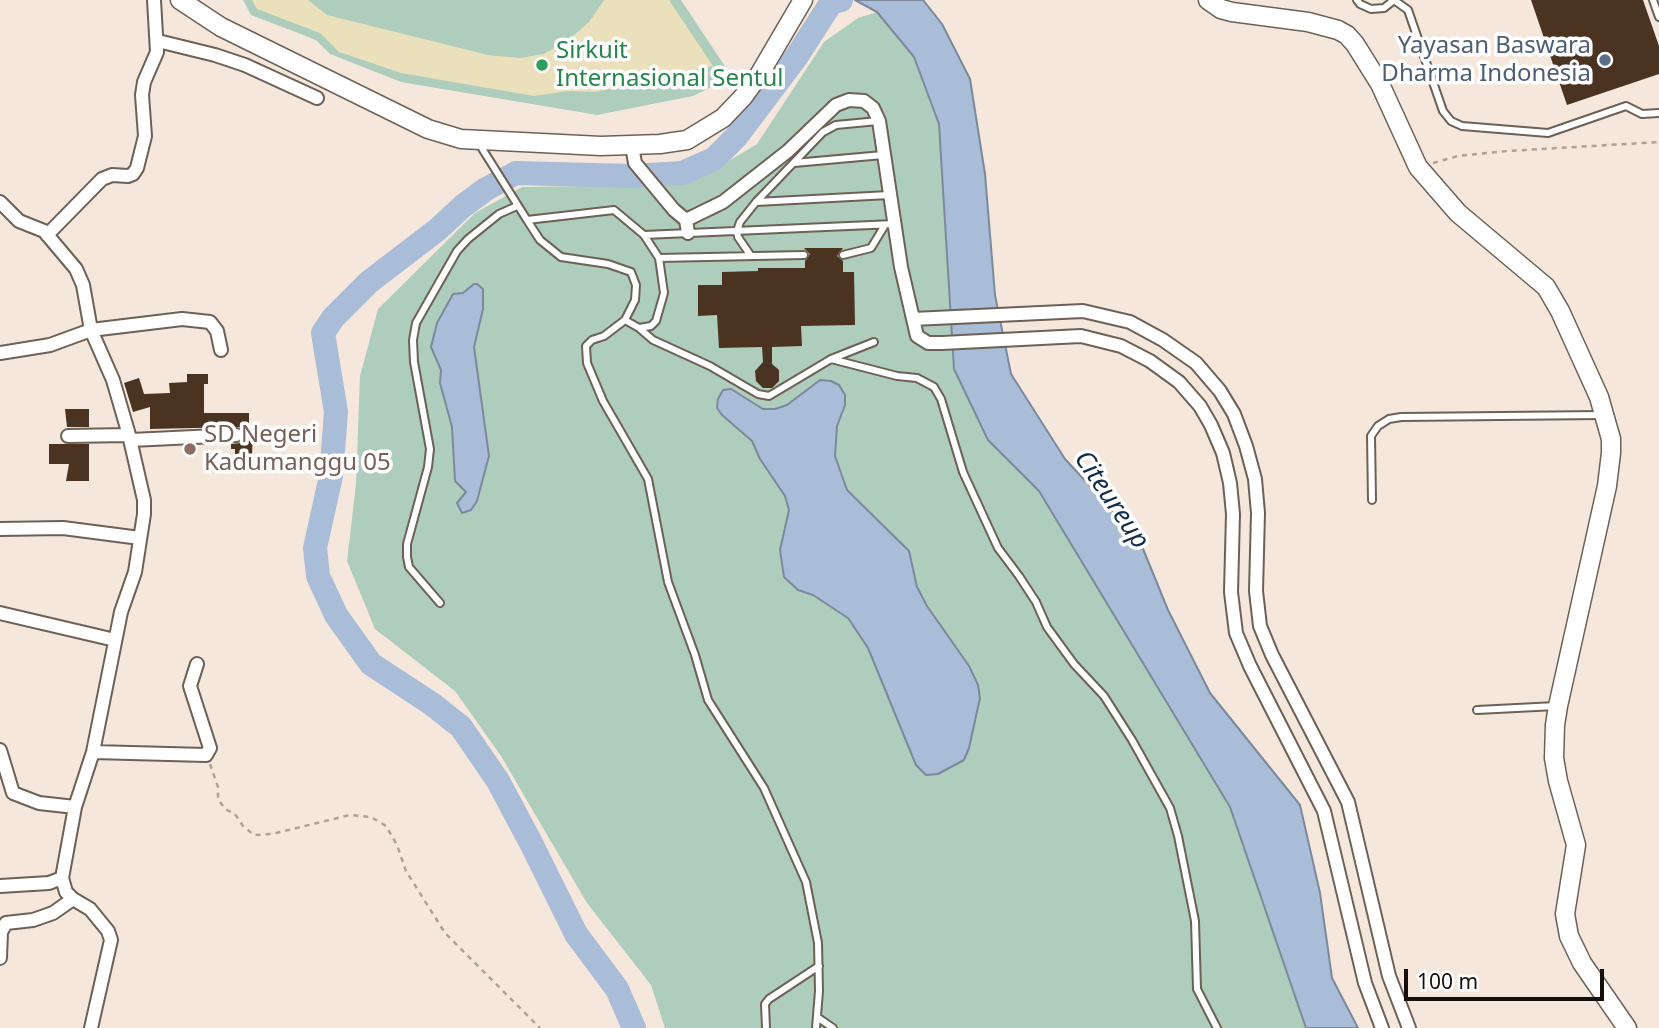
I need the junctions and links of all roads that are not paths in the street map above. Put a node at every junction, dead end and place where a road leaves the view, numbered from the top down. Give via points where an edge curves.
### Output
1 (154, 0) edge
2 (180, 0) edge
3 (803, 0) edge
4 (1208, 0) edge
5 (1357, 0) edge
6 (1394, 0) edge
7 (1653, 0) edge
8 (1659, 17) edge
9 (158, 41) junction
10 (317, 97) dead end
11 (1659, 113) edge
12 (878, 121) junction
13 (477, 140) junction
14 (634, 154) junction
15 (883, 155) junction
16 (793, 163) junction
17 (889, 195) junction
18 (756, 201) junction
19 (0, 202) edge
20 (517, 206) junction
21 (527, 220) junction
22 (686, 220) junction
23 (890, 224) junction
24 (737, 231) junction
25 (688, 233) junction
26 (47, 235) junction
27 (644, 235) junction
28 (843, 255) dead end
29 (751, 256) junction
30 (804, 256) dead end
31 (659, 258) junction
32 (1058, 313) junction
33 (913, 319) junction
34 (625, 320) junction
35 (639, 328) junction
36 (91, 330) junction
37 (1060, 337) junction
38 (874, 342) dead end
39 (221, 350) dead end
40 (0, 353) edge
41 (831, 359) junction
42 (1604, 415) junction
43 (236, 435) dead end
44 (68, 436) dead end
45 (130, 438) junction
46 (1372, 500) dead end
47 (0, 529) edge
48 (139, 538) junction
49 (440, 603) dead end
50 (0, 613) edge
51 (115, 640) junction
52 (197, 664) dead end
53 (1558, 706) junction
54 (1477, 710) dead end
55 (0, 750) edge
56 (93, 752) junction
57 (4, 783) edge
58 (75, 807) junction
59 (62, 878) junction
60 (0, 886) edge
61 (73, 899) junction
62 (0, 958) edge
63 (819, 966) junction
64 (1401, 1011) junction
65 (817, 1017) junction
66 (1380, 1024) edge
67 (91, 1028) edge
68 (766, 1028) edge
69 (816, 1028) edge
70 (833, 1028) edge
71 (1217, 1028) edge
72 (1409, 1028) edge
73 (1627, 1028) edge

1 - 9 street
2 - 13 street via 221,27 382,108 428,129
3 - 14 street via 759,75 723,118 687,140
4 - 42 street via 1232,12 1308,22 1347,36 1370,65 1418,167 1458,213 1546,287 1583,358
5 - 6 lane via 1371,9 1384,8
6 - 11 lane via 1408,10 1443,111 1462,126 1548,133 1626,106 1642,114
7 - 8 lane
9 - 10 street via 225,58
9 - 26 street via 144,82 145,136 137,168 128,176 102,179
12 - 15 street
12 - 16 lane via 836,125
12 - 22 street via 864,101 836,105 788,151 723,202
13 - 14 street
13 - 20 lane
14 - 22 street
15 - 16 lane
15 - 17 street
16 - 18 lane
17 - 18 lane
17 - 23 street
18 - 24 lane
19 - 26 street via 19,221
20 - 21 lane
20 - 49 lane via 499,215 457,251 416,323 414,362 430,449 407,556 409,567
21 - 27 lane via 614,210
21 - 34 lane via 540,240 561,257 631,272 635,300
22 - 25 street
23 - 24 lane
23 - 28 lane via 871,248
23 - 33 street
24 - 25 lane
24 - 29 lane
25 - 27 lane
26 - 36 street via 76,269
27 - 31 lane
29 - 30 lane
29 - 31 lane
31 - 35 lane via 664,293 656,321
32 - 33 street
32 - 37 street
32 - 64 street via 1083,311 1130,322 1163,340 1196,363 1234,414 1255,479 1260,626 1348,802
33 - 37 street via 917,336 928,343
34 - 35 lane
34 - 63 lane via 586,346 587,363 603,401 648,479 668,582 708,700 764,788 802,870 816,926
35 - 41 lane via 653,341 769,396
36 - 39 street via 200,319 217,331
36 - 40 street via 50,345
36 - 45 street via 113,380
37 - 66 street via 1081,336 1121,346 1150,361 1179,382 1211,425 1230,483 1236,633 1324,811 1365,983
38 - 41 lane
41 - 71 lane via 917,378 934,387 942,399 963,472 998,548 1025,584 1047,627 1104,696 1170,808 1195,921 1197,989
42 - 46 lane via 1389,419 1371,436
42 - 53 street via 1611,439 1607,486
43 - 45 street
44 - 45 street
45 - 48 street via 144,500
47 - 48 street via 63,528
48 - 51 street via 135,572
50 - 51 street
51 - 56 street
52 - 56 street via 190,686 210,748 206,755
53 - 54 lane
53 - 73 street via 1554,758 1576,845 1565,914 1567,929 1582,963
55 - 57 street
56 - 58 street
57 - 58 street via 23,798
58 - 59 street
59 - 60 street
59 - 61 street
61 - 62 street via 33,920 6,923
61 - 67 street via 90,909 111,940
63 - 65 lane
63 - 68 lane via 769,999
64 - 66 street
64 - 72 street
65 - 69 lane
65 - 70 lane

